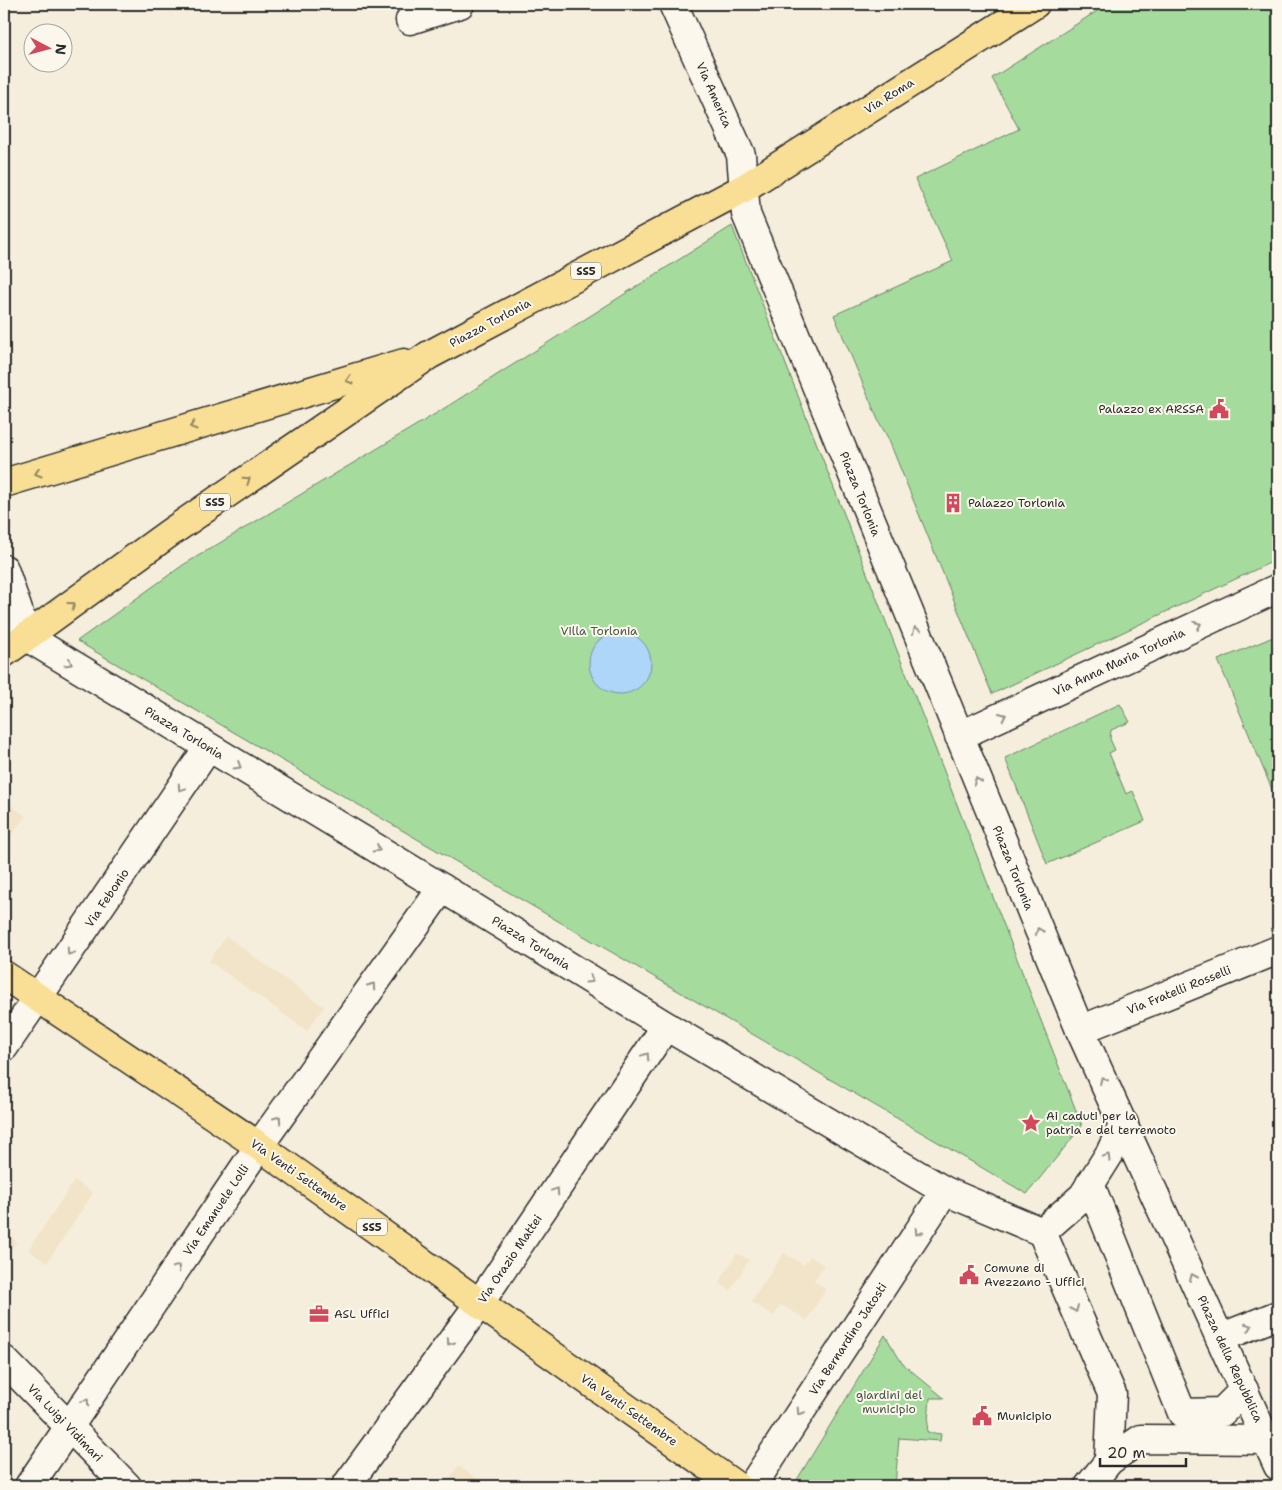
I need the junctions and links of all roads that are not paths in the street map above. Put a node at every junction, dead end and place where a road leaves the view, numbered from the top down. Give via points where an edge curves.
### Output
1 (460, 4) edge
2 (673, 4) edge
3 (1035, 4) edge
4 (410, 20) dead end
5 (744, 188) junction
6 (429, 355) junction
7 (4, 483) edge
8 (4, 568) edge
9 (1278, 588) edge
10 (28, 637) junction
11 (4, 653) edge
12 (959, 736) junction
13 (208, 748) junction
14 (442, 888) junction
15 (1278, 950) edge
16 (4, 974) edge
17 (39, 998) junction
18 (666, 1026) junction
19 (1080, 1030) junction
20 (4, 1047) edge
21 (1124, 1124) junction
22 (259, 1146) junction
23 (1090, 1184) junction
24 (945, 1192) junction
25 (1042, 1232) junction
26 (479, 1304) junction
27 (1278, 1316) edge
28 (1220, 1338) junction
29 (4, 1360) edge
30 (1244, 1390) junction
31 (1182, 1413) junction
32 (69, 1428) junction
33 (1141, 1439) junction
34 (1273, 1440) edge
35 (1109, 1461) junction
36 (1278, 1466) edge
37 (29, 1486) edge
38 (127, 1486) edge
39 (346, 1486) edge
40 (736, 1486) edge
41 (752, 1486) edge
42 (1089, 1486) edge

1 - 4 street
2 - 5 street, Via America via 741,155
3 - 5 main road, Via Roma / SS5
5 - 6 main road, Piazza Torlonia / SS5
12 -> 5 street, Piazza Torlonia via 746,214
6 -> 7 main road, Piazza Torlonia / SS5
10 -> 6 main road, Piazza Torlonia / SS5 via 168,534
8 - 10 street
12 -> 9 street, Via Anna Maria Torlonia
10 - 11 main road, Piazza Torlonia / SS5
10 -> 13 street, Piazza Torlonia
19 -> 12 street, Piazza Torlonia
13 -> 14 street, Piazza Torlonia
13 -> 17 street, Via Febonio
14 -> 18 street, Piazza Torlonia
22 -> 14 street, Via Emanuele Lolli
15 - 19 street, Via Fratelli Rosselli
16 - 17 main road, Via Venti Settembre / SS5
17 - 20 street, Via Febonio
17 - 22 main road, Via Venti Settembre / SS5
18 - 24 street, Piazza Torlonia
26 -> 18 street, Via Orazio Mattei
21 -> 19 street, Piazza Torlonia
23 -> 21 street
28 -> 21 street, Piazza della Repubblica
22 - 26 main road, Via Venti Settembre / SS5
32 -> 22 street, Via Emanuele Lolli
23 - 25 street via 1083,1196
23 - 31 street
24 - 25 street, Piazza Torlonia
24 -> 41 street, Via Bernardino Jatosti
25 -> 35 street via 1112,1394
26 -> 39 street, Via Orazio Mattei
26 - 40 main road, Via Venti Settembre / SS5
28 -> 27 street
28 - 30 street, Piazza della Repubblica
29 - 32 street, Via Luigi Vidimari
30 - 31 street via 1222,1412
30 - 34 street, Piazza della Repubblica
31 - 33 street
32 - 37 street, Via Emanuele Lolli
32 - 38 street, Via Luigi Vidimari
33 - 34 street, Piazza della Repubblica
33 - 35 street
34 - 36 street
35 - 42 street

